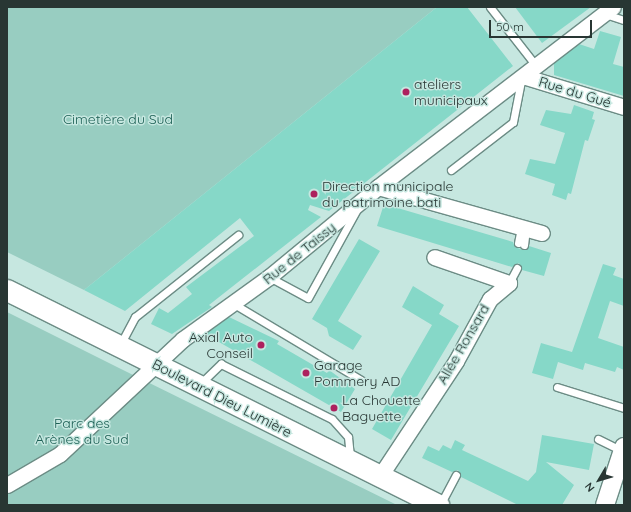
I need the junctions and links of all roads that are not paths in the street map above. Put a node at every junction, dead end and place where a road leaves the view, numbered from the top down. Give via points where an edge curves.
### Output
1 (490, 7) edge
2 (609, 10) edge
3 (624, 20) edge
4 (528, 75) junction
5 (624, 107) edge
6 (451, 170) dead end
7 (378, 187) junction
8 (362, 201) junction
9 (524, 228) junction
10 (542, 233) dead end
11 (238, 235) dead end
12 (521, 244) dead end
13 (434, 257) dead end
14 (514, 267) dead end
15 (269, 277) junction
16 (509, 283) junction
17 (7, 290) edge
18 (234, 304) junction
19 (120, 346) junction
20 (155, 365) junction
21 (361, 380) dead end
22 (197, 387) junction
23 (557, 387) dead end
24 (624, 408) edge
25 (598, 439) dead end
26 (624, 449) edge
27 (350, 461) junction
28 (456, 475) dead end
29 (380, 476) junction
30 (7, 485) edge
31 (439, 505) edge
32 (605, 505) edge

1 - 4 lane
2 - 3 lane, Rue de Taissy
2 - 4 street, Rue de Taissy
4 - 5 street, Rue du Gué
4 - 6 lane via 513,122
4 - 7 street, Rue de Taissy
7 - 8 street, Rue de Taissy
7 - 9 street
8 - 15 street, Rue de Taissy
8 - 15 lane via 308,298
9 - 10 street
9 - 12 lane
11 - 19 lane via 135,317
13 - 16 street
14 - 16 lane
15 - 18 street, Rue de Taissy
16 - 29 street, Allée Ronsard via 490,299 456,361
17 - 19 main road, Boulevard Dieu Lumière
18 - 20 street, Rue de Taissy via 183,339
18 - 21 lane
19 - 20 main road, Boulevard Dieu Lumière
20 - 22 main road, Boulevard Dieu Lumière
20 - 30 street, Rue de Taissy via 60,454
22 - 27 main road, Boulevard Dieu Lumière
22 - 27 lane via 220,364 332,418 348,437
23 - 24 lane
25 - 26 lane
26 - 32 street
27 - 29 main road, Boulevard Dieu Lumière
28 - 31 lane, Boulevard Dieu Lumière
29 - 31 main road, Boulevard Dieu Lumière

